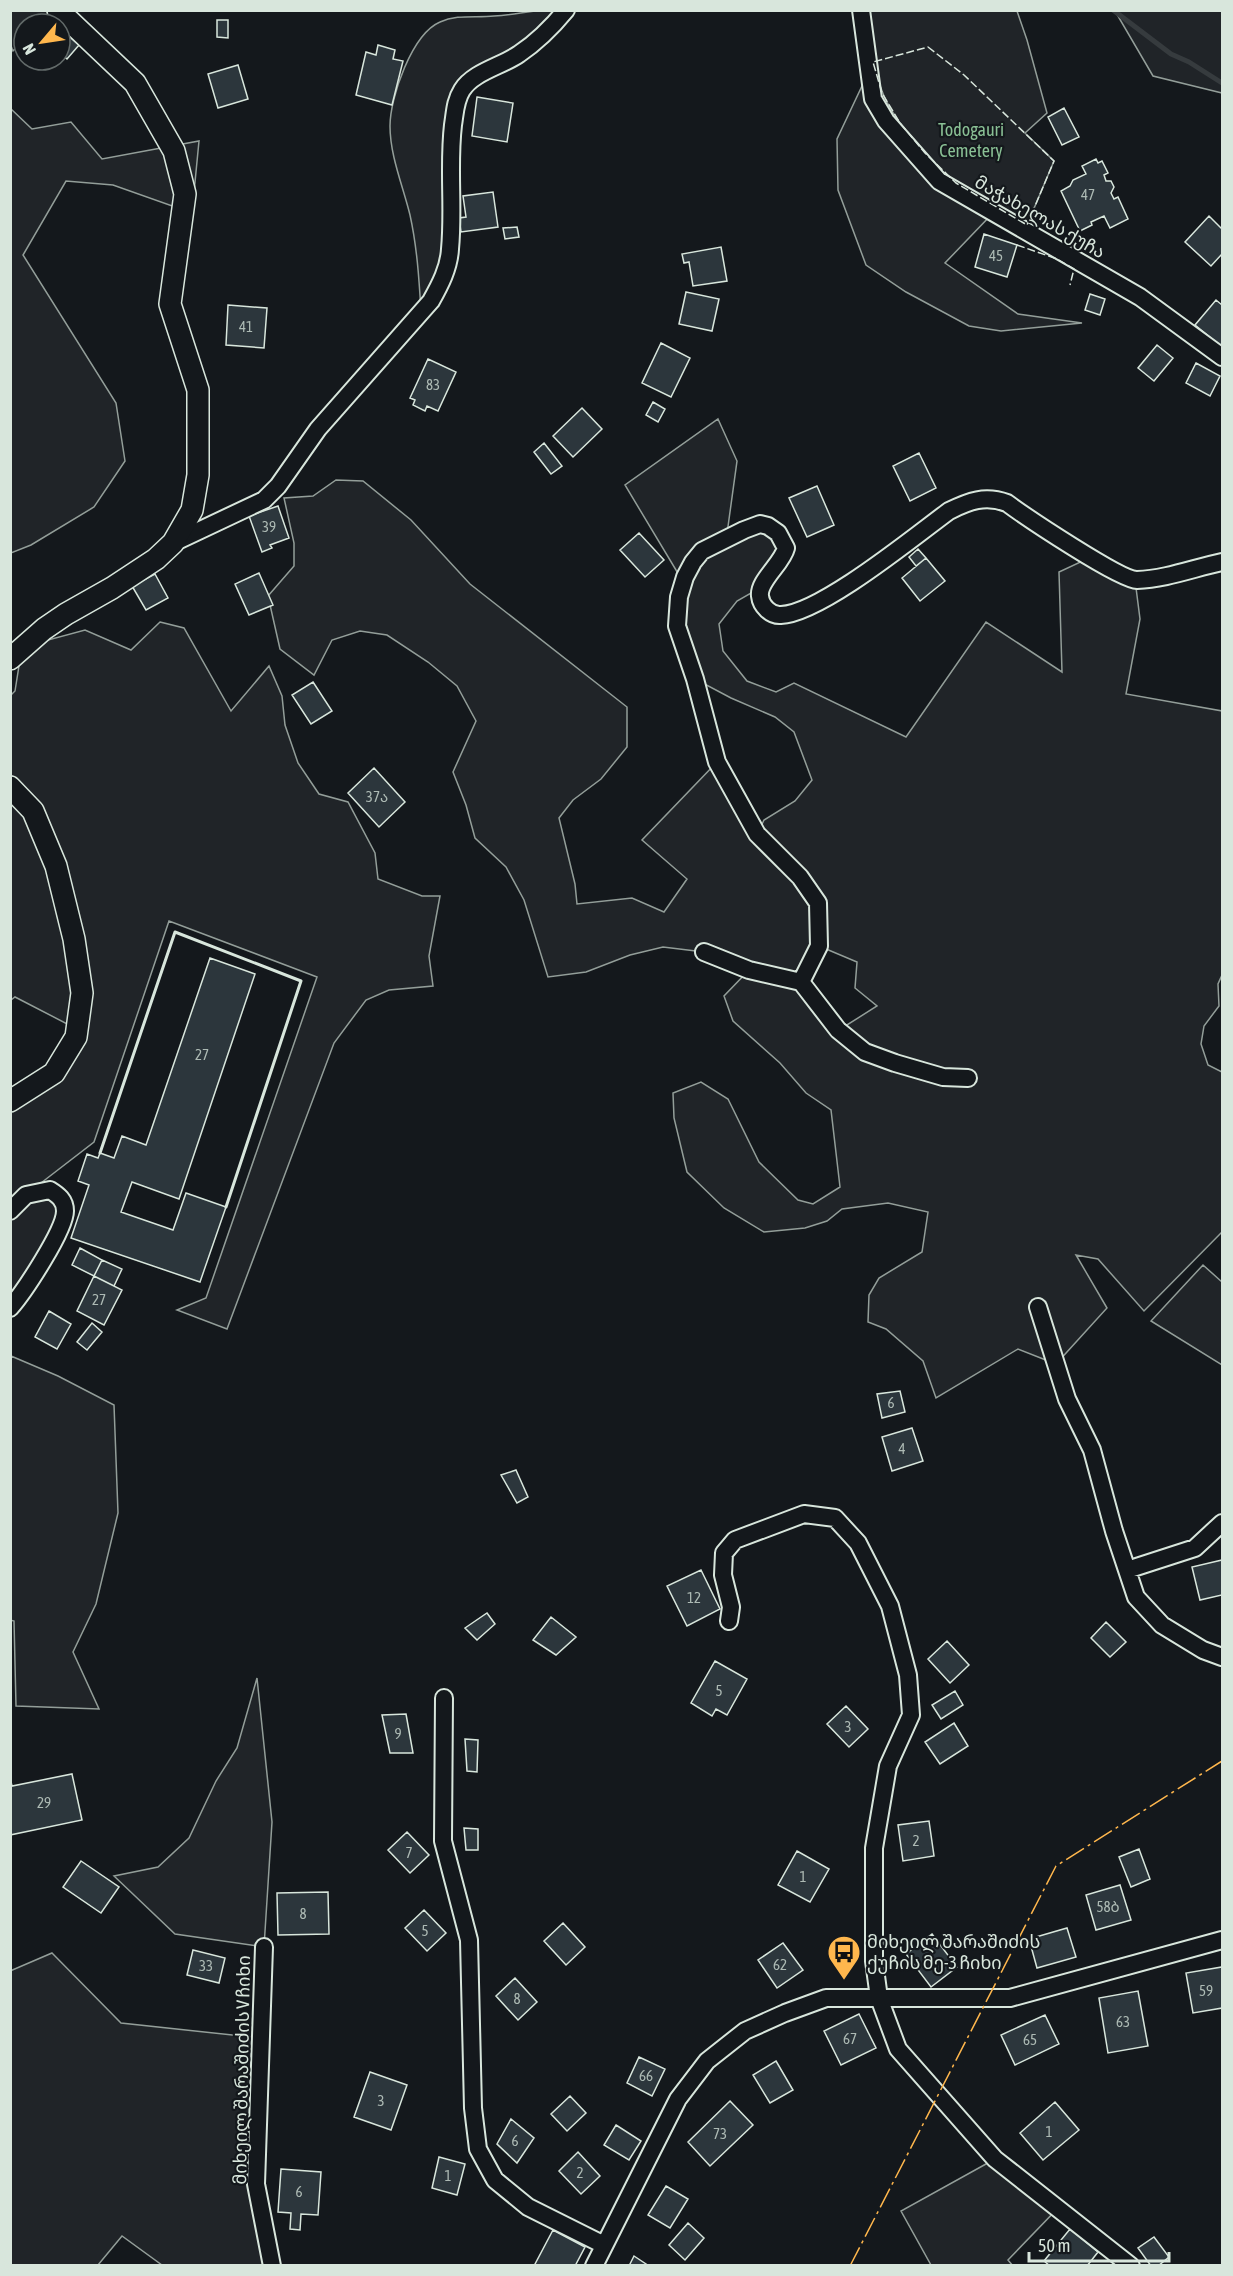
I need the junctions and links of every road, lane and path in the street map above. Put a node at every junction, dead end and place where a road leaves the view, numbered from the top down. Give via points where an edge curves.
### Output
1 (58, 10) edge
2 (566, 10) edge
3 (861, 10) edge
4 (1222, 357) edge
5 (173, 543) junction
6 (1222, 562) edge
7 (10, 659) edge
8 (10, 787) edge
9 (704, 952) dead end
10 (801, 981) junction
11 (968, 1078) dead end
12 (10, 1101) edge
13 (10, 1211) edge
14 (1038, 1307) dead end
15 (10, 1308) edge
16 (1222, 1523) edge
17 (1127, 1570) junction
18 (729, 1621) dead end
19 (1222, 1657) edge
20 (444, 1698) dead end
21 (1222, 1940) edge
22 (264, 1947) dead end
23 (879, 1998) junction
24 (604, 2245) junction
25 (272, 2265) edge
26 (594, 2265) edge
27 (1131, 2265) edge

1 - 5 street via 135,83 174,151 185,194 170,304 198,390 198,475 192,510
2 - 5 street via 537,41 465,85 456,100 451,147 450,251 443,279 431,301 318,429 264,500
3 - 4 street, მაჭახელას ქუჩა via 873,99 886,121 939,181 1140,297
5 - 7 street via 156,559 44,629
6 - 10 street via 1175,575 1135,580 1007,503 995,498 969,501 828,597 774,615 765,608 759,591 786,548 778,533 760,524 702,551 685,577 677,626 717,762 757,834 800,877 818,903 819,946
8 - 12 street via 33,811 56,866 82,993 76,1037 54,1073
9 - 10 street via 749,969
10 - 11 street via 838,1030 865,1052 943,1077
13 - 15 street via 26,1195 50,1190 60,1196 65,1209 49,1250
14 - 17 street via 1067,1399 1092,1450
16 - 17 street via 1195,1548
17 - 19 street via 1136,1597 1162,1625
18 - 23 street via 731,1607 723,1575 724,1553 735,1540 804,1514 835,1518 858,1543 890,1606 908,1676 910,1715 888,1766 874,1848 874,1961
20 - 24 street via 443,1841 470,1940 473,2108 478,2149 495,2180 528,2206
21 - 23 street via 1010,1998
22 - 25 street, მიხეილ შარაშიძის V ჩიხი via 256,2184
23 - 24 street via 826,1998 795,2009 745,2031 707,2061 678,2099
23 - 27 street via 898,2049 996,2159
24 - 26 street

